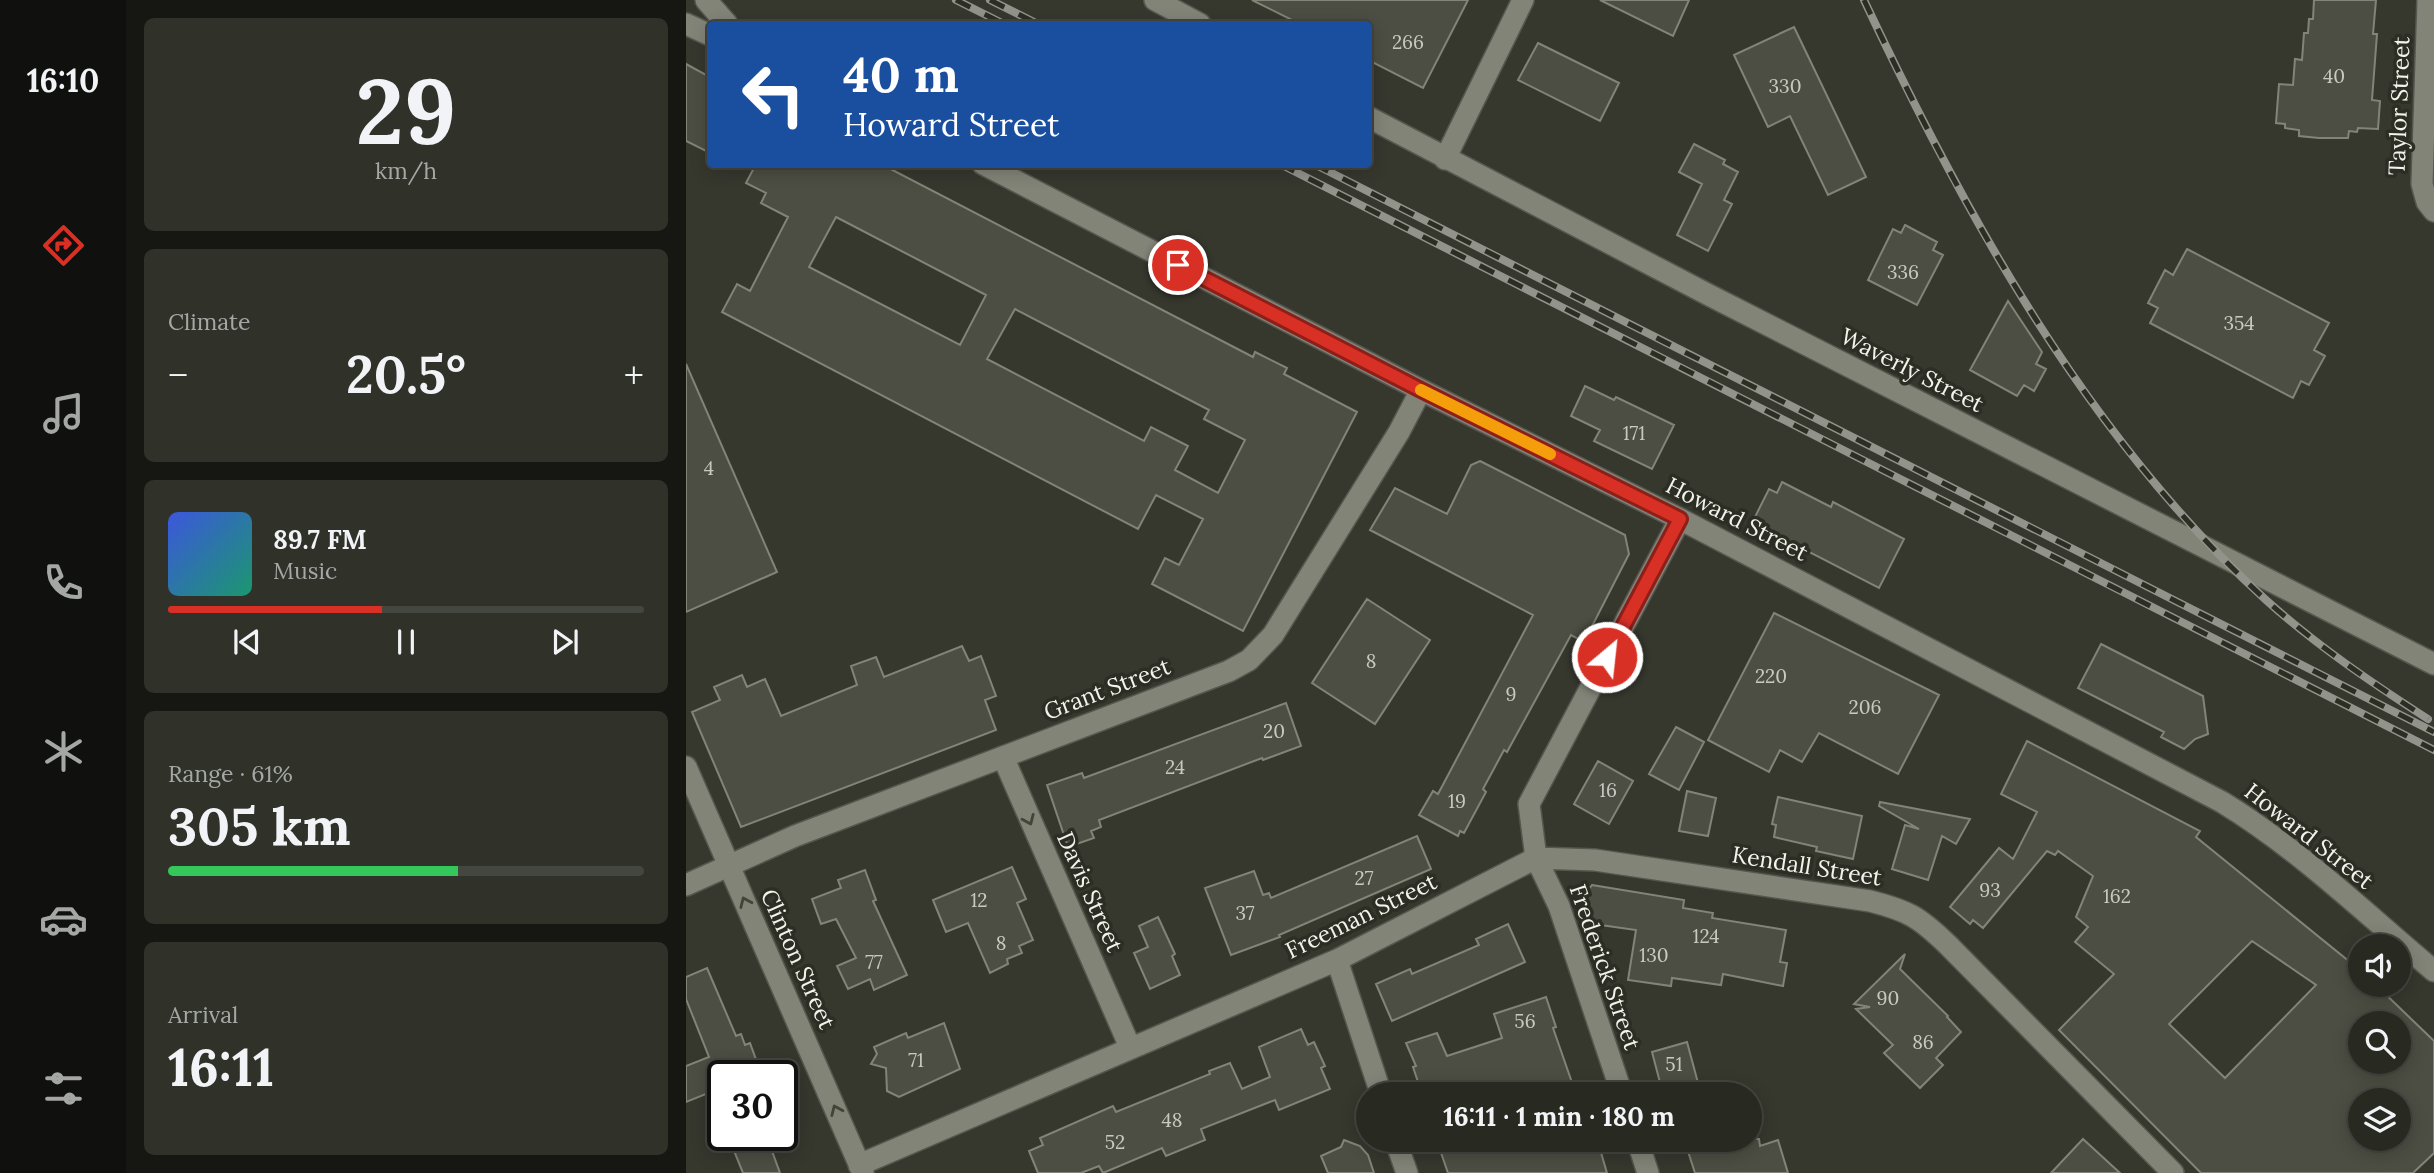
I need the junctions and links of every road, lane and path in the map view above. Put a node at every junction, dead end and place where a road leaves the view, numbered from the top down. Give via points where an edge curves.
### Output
1 (706, 0) edge
2 (1156, 0) edge
3 (1523, 0) edge
4 (2428, 0) edge
5 (724, 21) edge
6 (1194, 21) edge
7 (686, 24) edge
8 (707, 34) edge
9 (1372, 119) edge
10 (1445, 159) junction
11 (991, 168) edge
12 (2434, 211) edge
13 (1421, 390) junction
14 (1680, 519) junction
15 (2434, 664) edge
16 (1003, 757) junction
17 (686, 767) edge
18 (1536, 858) junction
19 (729, 865) junction
20 (686, 885) edge
21 (1337, 960) junction
22 (2434, 971) edge
23 (1130, 1047) junction
24 (1377, 1082) edge
25 (1618, 1082) edge
26 (1399, 1152) edge
27 (1641, 1152) edge
28 (861, 1169) edge
29 (1406, 1173) edge
30 (1648, 1173) edge
31 (2173, 1173) edge

1 - 5 street
2 - 6 street
3 - 10 street
4 - 12 street, Taylor Street via 2422,184
7 - 8 street
9 - 10 street, Waverly Street
10 - 15 street, Waverly Street
11 - 13 street, Howard Street
13 - 14 street, Howard Street
13 - 16 street, Grant Street via 1259,652 1229,671
14 - 18 street via 1529,804
14 - 22 street, Howard Street via 2222,802 2294,852
16 - 19 street, Grant Street
16 -> 23 street, Davis Street
17 - 19 street, Clinton Street
18 - 21 street, Freeman Street
18 - 25 street, Frederick Street via 1559,906
18 - 31 street, Kendall Street via 1609,862 1900,909 1948,944
19 - 20 street, Grant Street
28 -> 19 street, Clinton Street
21 - 23 street, Freeman Street
21 - 24 street
23 - 28 street, Freeman Street
26 - 29 street
27 - 30 street

